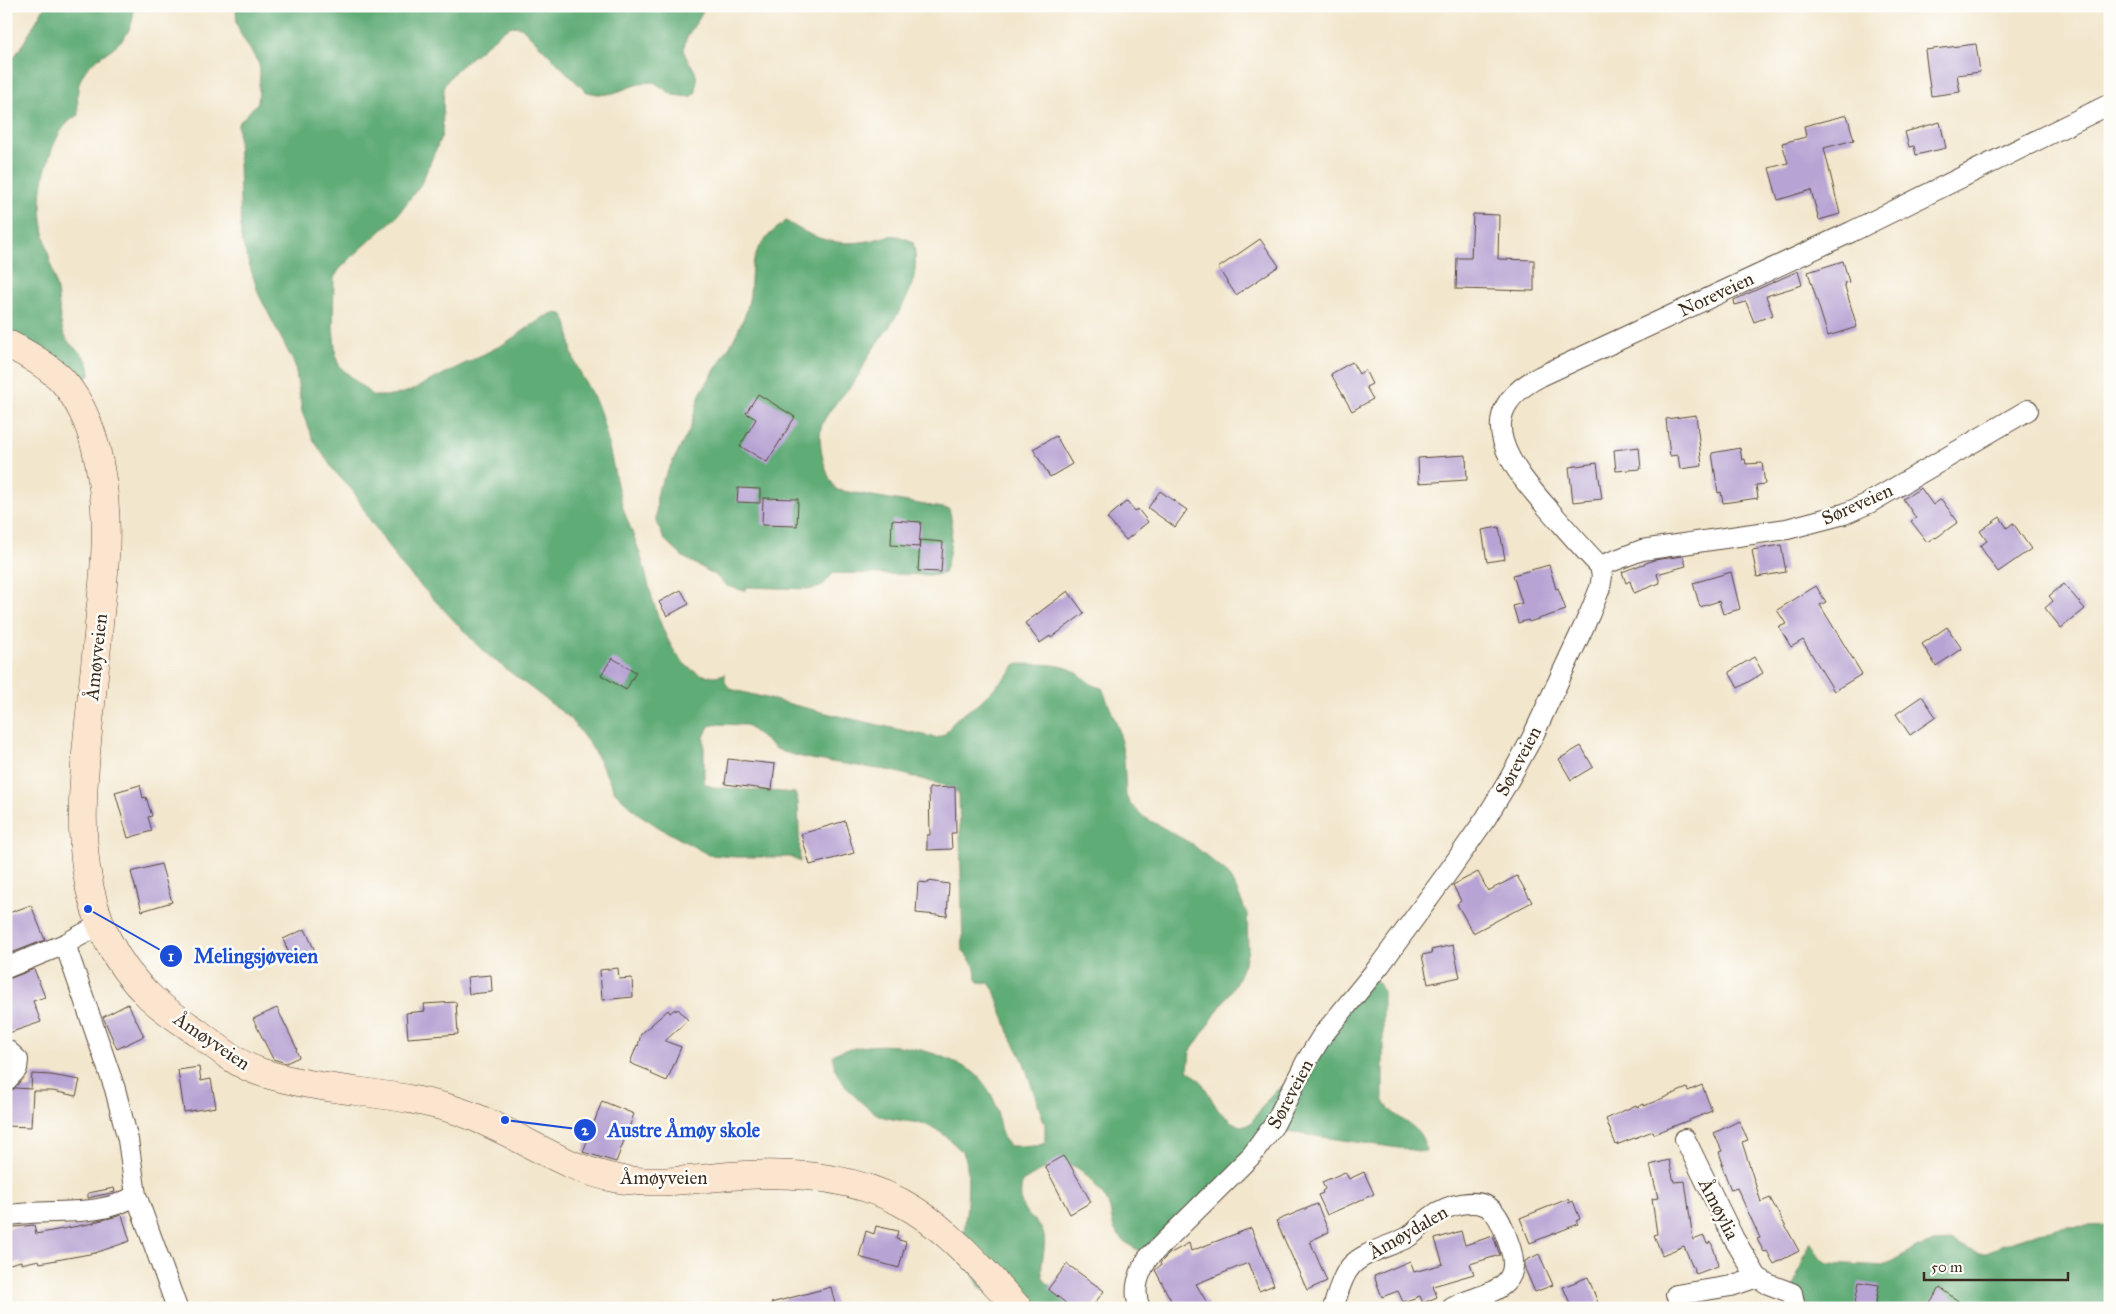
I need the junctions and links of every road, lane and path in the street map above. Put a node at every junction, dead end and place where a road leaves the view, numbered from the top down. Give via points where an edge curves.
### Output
1 (2110, 104) edge
2 (6, 343) edge
3 (2028, 410) dead end
4 (1600, 566) junction
5 (101, 924) junction
6 (66, 944) junction
7 (6, 968) edge
8 (6, 1048) edge
9 (6, 1081) edge
10 (1685, 1139) dead end
11 (136, 1195) junction
12 (6, 1216) edge
13 (1757, 1277) junction
14 (1676, 1295) dead end
15 (177, 1308) edge
16 (1018, 1308) edge
17 (1140, 1308) edge
18 (1333, 1308) edge
19 (1452, 1308) edge
20 (1795, 1308) edge

1 - 4 street, Noreveien via 1851,232 1541,376 1515,392 1506,403 1501,431 1513,463 1531,489
2 - 5 main road, Åmøyveien via 47,367 76,399 95,442 100,467 106,518 105,566 82,816 85,868
3 - 4 street, Søreveien via 1869,503 1844,514 1786,530 1642,550
4 - 17 street, Søreveien via 1600,588 1590,613 1532,738 1486,818 1380,965 1322,1036 1266,1137 1252,1156 1148,1258 1137,1283
5 - 6 street
5 - 16 main road, Åmøyveien via 123,965 152,998 247,1067 280,1077 397,1096 456,1110 488,1122 578,1167 621,1179 776,1174 823,1177 868,1189 890,1197 934,1224
6 - 7 street
6 - 11 street via 115,1089 128,1140
8 - 9 street via 18,1060 17,1069
10 - 13 street, Åmøylia via 1734,1239
11 - 12 street via 96,1210
11 - 15 street
13 - 14 street via 1731,1286
13 - 20 street via 1792,1293
18 - 19 street, Åmøydalen via 1343,1280 1355,1262 1408,1237 1432,1216 1448,1208 1467,1203 1486,1206 1499,1220 1514,1270 1501,1287

